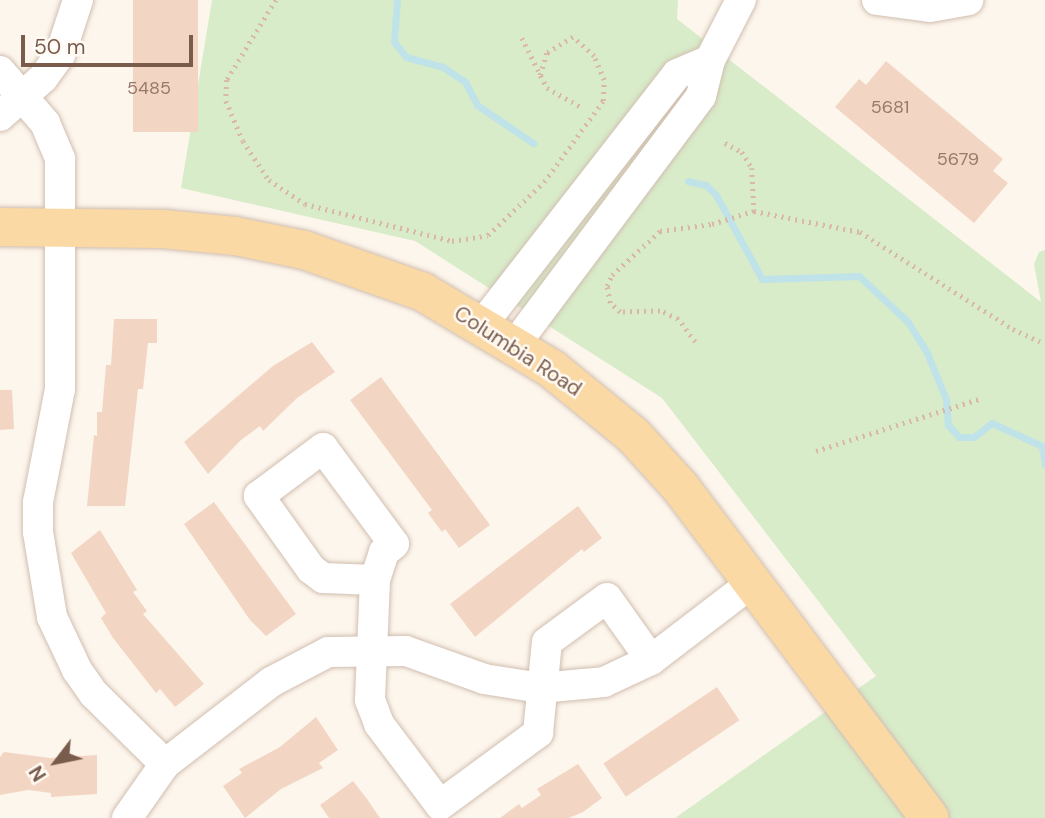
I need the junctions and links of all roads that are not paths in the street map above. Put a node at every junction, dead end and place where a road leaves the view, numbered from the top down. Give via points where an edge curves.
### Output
1 (78, 0) edge
2 (741, 0) edge
3 (877, 0) edge
4 (968, 0) edge
5 (710, 60) junction
6 (0, 71) edge
7 (23, 97) junction
8 (0, 116) edge
9 (0, 226) edge
10 (62, 226) junction
11 (481, 326) junction
12 (514, 346) junction
13 (375, 580) junction
14 (753, 582) junction
15 (373, 648) junction
16 (651, 660) junction
17 (541, 688) junction
18 (165, 764) junction
19 (127, 818) edge
20 (930, 818) edge

1 - 7 street via 60,55
2 - 5 street
3 - 4 street via 930,7
5 - 11 street via 677,74
5 - 12 street via 701,96
6 - 7 street
7 - 8 street
7 - 10 street via 54,139 60,159
9 - 10 main road, Columbia Road
10 - 11 main road, Columbia Road via 235,236 304,250 424,292
10 - 18 street via 60,389 38,502 39,559 52,617 77,670 125,728
11 - 12 main road, Columbia Road
12 - 14 main road, Columbia Road via 552,369 633,435
13 - 13 street via 384,552 394,544 323,448 259,496 311,569 323,578
13 - 15 street
14 - 16 street
14 - 20 main road, Columbia Road
15 - 17 street via 406,651 484,678
15 - 17 street via 369,684 373,715 440,805 538,733
15 - 18 street via 328,652 302,662 194,738
16 - 17 street via 604,682
16 - 17 street via 607,598 547,642
18 - 19 street

